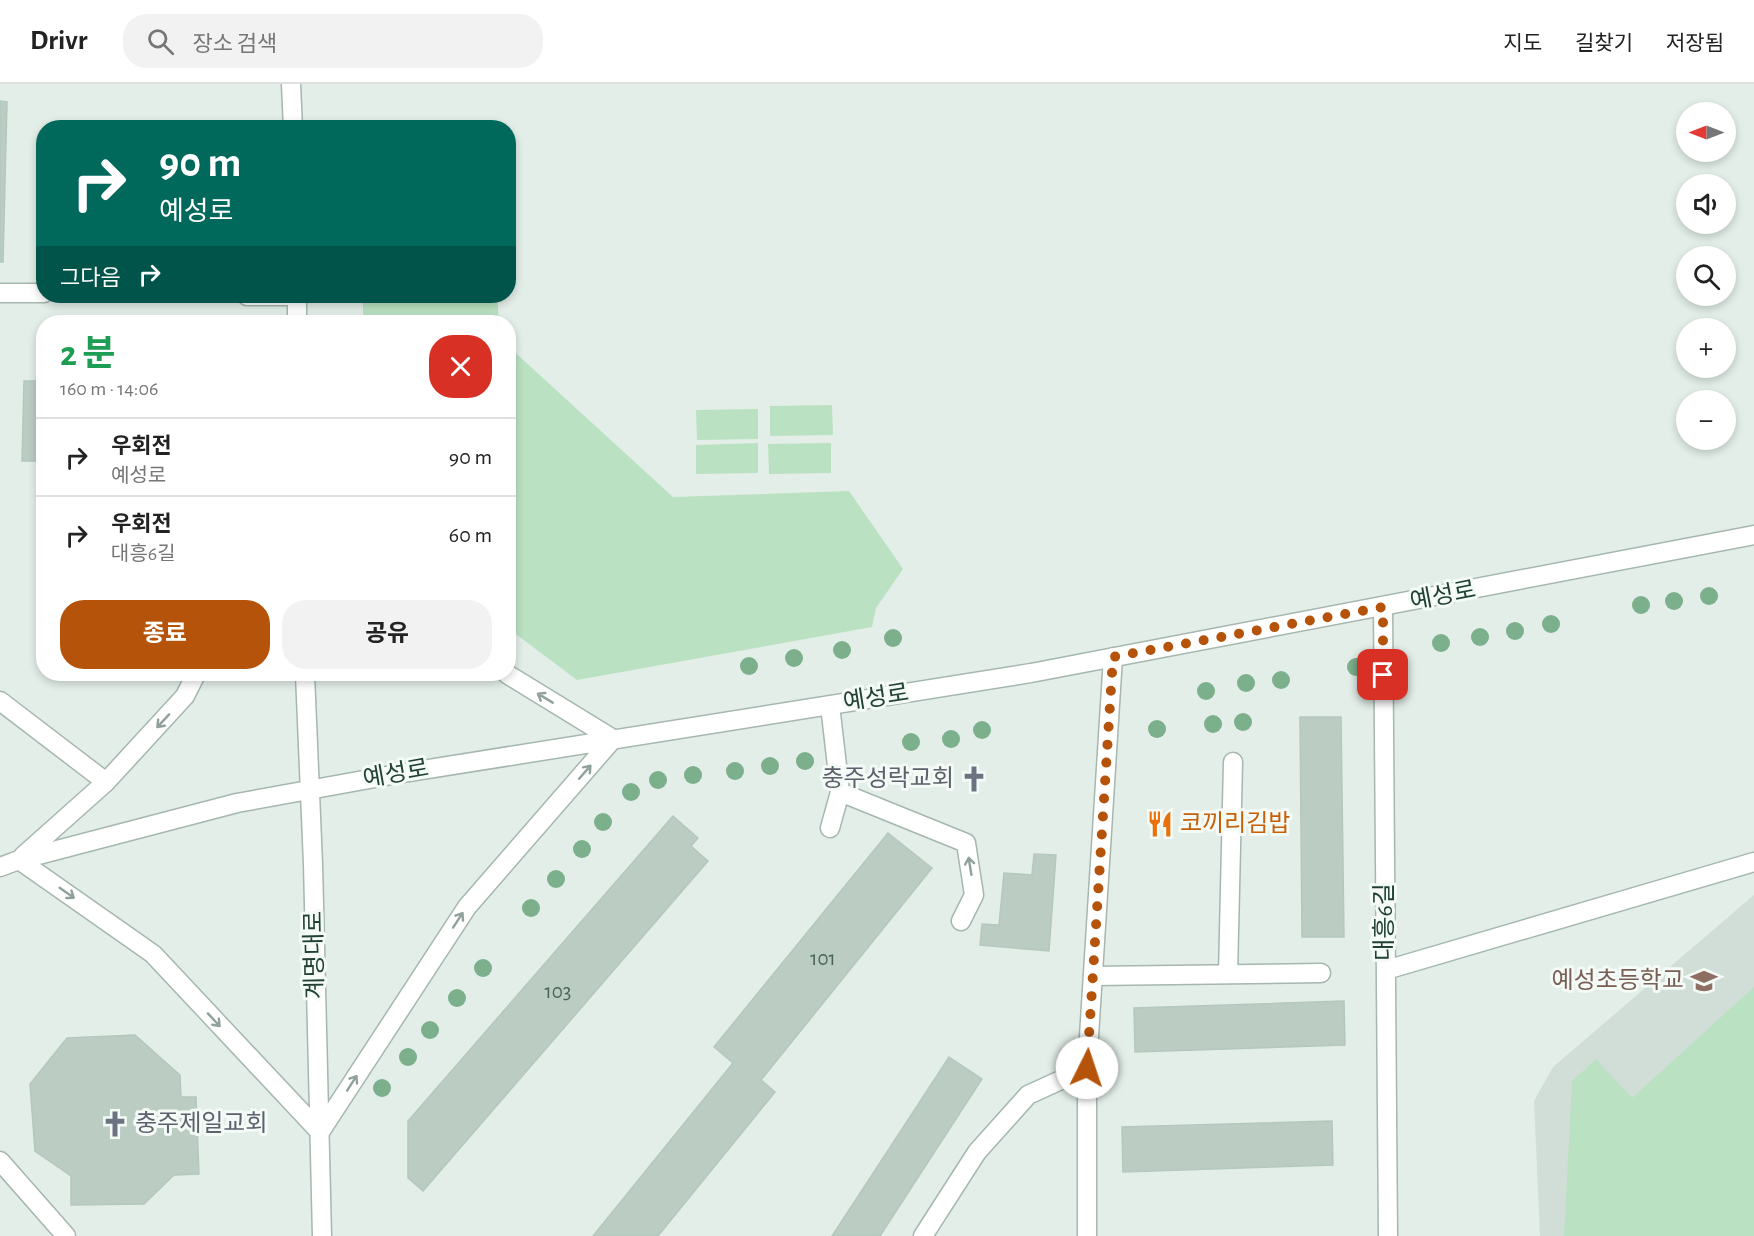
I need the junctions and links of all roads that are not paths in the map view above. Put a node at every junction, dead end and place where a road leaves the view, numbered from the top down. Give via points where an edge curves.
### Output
1 (291, 84) edge
2 (293, 120) edge
3 (0, 293) edge
4 (36, 293) edge
5 (1754, 535) edge
6 (1383, 607) junction
7 (1113, 657) junction
8 (516, 680) edge
9 (192, 681) edge
10 (305, 681) edge
11 (0, 701) edge
12 (830, 705) junction
13 (613, 740) junction
14 (1233, 762) dead end
15 (105, 782) junction
16 (310, 790) junction
17 (840, 792) junction
18 (830, 828) dead end
19 (20, 860) junction
20 (1754, 862) edge
21 (0, 867) edge
22 (961, 921) dead end
23 (1386, 970) junction
24 (1321, 973) dead end
25 (1228, 974) junction
26 (1093, 976) junction
27 (1087, 1068) junction
28 (320, 1132) junction
29 (0, 1161) edge
30 (930, 1234) edge
31 (66, 1236) edge
32 (322, 1236) edge
33 (1087, 1236) edge
34 (1388, 1236) edge

1 - 2 street
3 - 4 street
5 - 6 street, 예성로
6 - 7 street, 예성로
6 - 23 street, 대흥6길
7 - 12 street, 예성로
7 - 26 street
13 -> 8 street
9 -> 15 street via 185,696
10 - 16 street, 계명대로
11 - 15 street
12 - 13 street, 예성로
12 - 17 street
13 - 16 street, 예성로
28 -> 13 street via 467,907
14 - 25 street
15 - 19 street
16 - 19 street, 예성로 via 237,803
16 - 28 street, 계명대로
17 - 18 street
22 -> 17 street via 974,895 966,843
19 - 21 street, 예성로
19 -> 28 street via 153,954
20 - 23 street
23 - 34 street, 대흥6길
24 - 25 street
25 - 26 street
26 - 27 street
27 - 30 street via 1028,1095 977,1152
27 - 33 street
28 - 32 street, 계명대로
29 - 31 street

